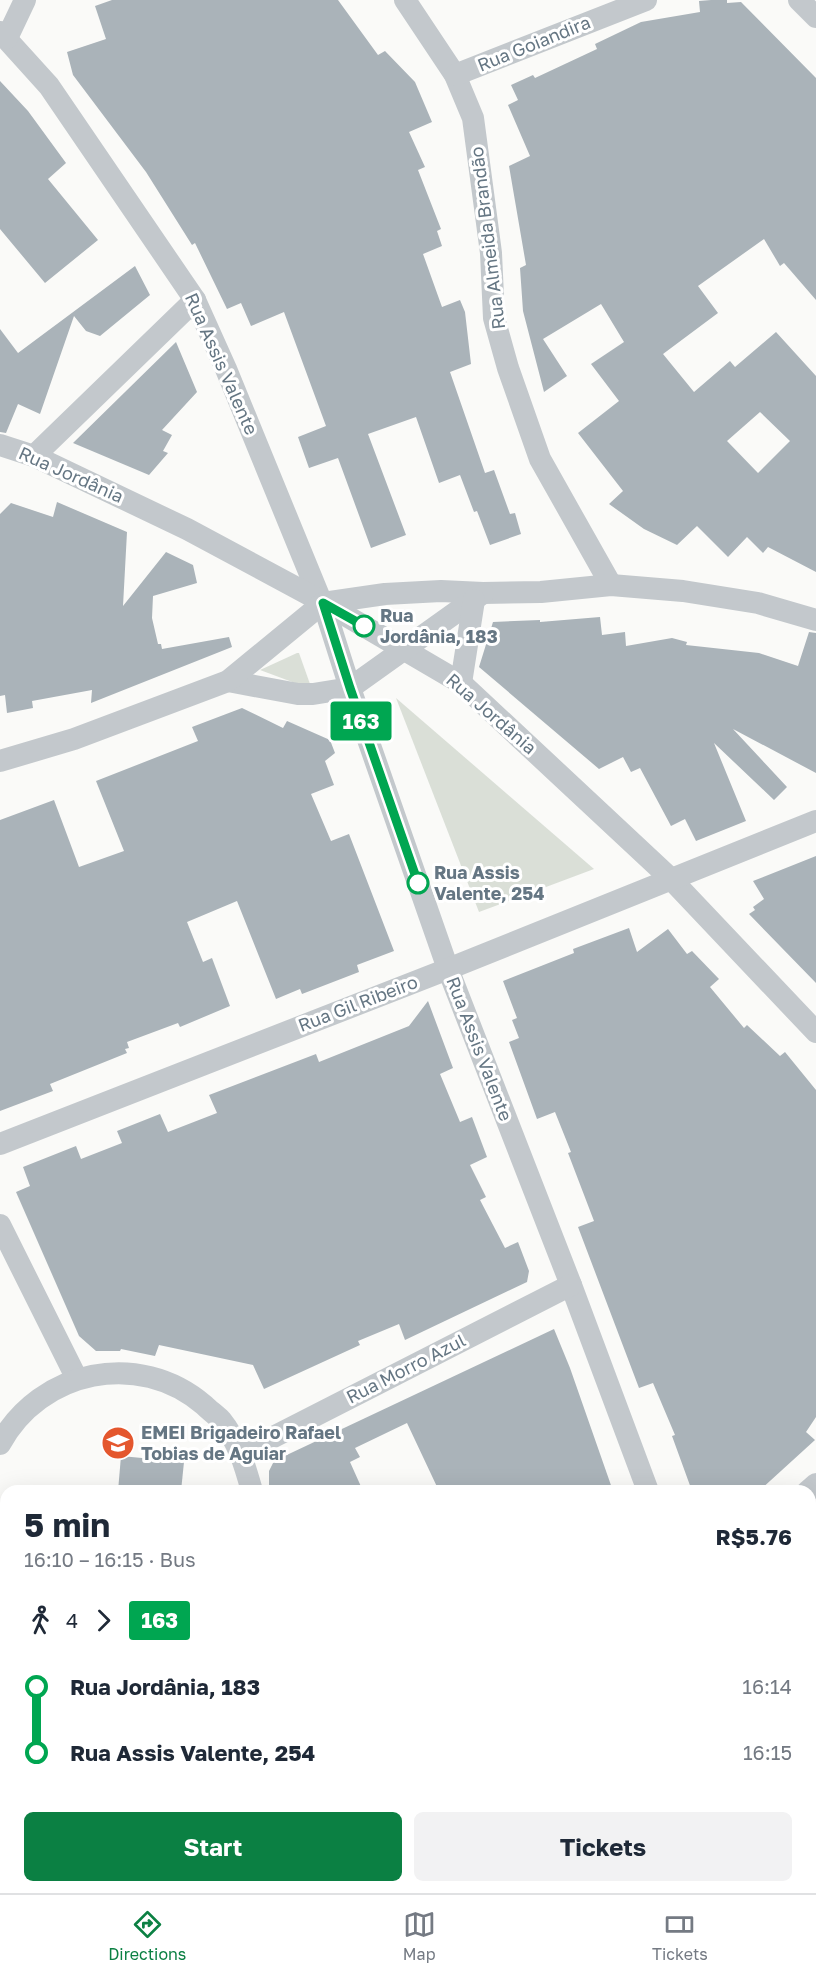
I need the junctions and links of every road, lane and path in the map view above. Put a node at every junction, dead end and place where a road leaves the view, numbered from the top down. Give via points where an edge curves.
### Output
1 (25, 0) edge
2 (405, 0) edge
3 (646, 0) edge
4 (799, 0) edge
5 (816, 17) edge
6 (3, 35) edge
7 (455, 75) junction
8 (195, 300) junction
9 (0, 445) edge
10 (34, 456) junction
11 (611, 585) junction
12 (478, 596) junction
13 (322, 602) junction
14 (816, 620) edge
15 (405, 649) junction
16 (228, 681) junction
17 (461, 683) junction
18 (350, 688) junction
19 (0, 760) edge
20 (816, 822) edge
21 (670, 878) junction
22 (448, 969) junction
23 (816, 1032) edge
24 (0, 1144) edge
25 (0, 1225) edge
26 (571, 1285) junction
27 (77, 1379) junction
28 (0, 1444) edge
29 (242, 1453) junction
30 (250, 1485) edge
31 (646, 1485) edge

1 - 6 street
2 - 7 street, Rua Almeida Brandão
3 - 7 street, Rua Goiandira
4 - 5 street
6 - 8 street, Rua Assis Valente via 49,86
7 - 11 street, Rua Almeida Brandão via 473,118 491,253 494,318 508,368 540,459
8 - 10 street
8 - 13 street, Rua Assis Valente
9 - 10 street, Rua Jordânia
10 - 13 street, Rua Jordânia via 187,529
11 - 12 street
11 - 14 street via 758,603
12 - 13 street via 441,591
12 - 15 street
12 - 17 street
13 - 15 street, Rua Jordânia
13 - 16 street
13 - 18 street, Rua Assis Valente
15 - 17 street, Rua Jordânia
15 - 18 street
16 - 18 street via 306,694
16 - 19 street via 74,739
17 - 21 street, Rua Jordânia
18 - 22 street, Rua Assis Valente
20 - 21 street, Rua Gil Ribeiro
21 - 22 street, Rua Gil Ribeiro
21 - 23 street, Rua Jordânia
22 - 24 street, Rua Gil Ribeiro
22 - 26 street, Rua Assis Valente
25 - 27 street
26 - 29 street, Rua Morro Azul
26 - 31 street, Rua Assis Valente
27 - 28 street via 40,1397 10,1425
27 - 29 street via 116,1373 155,1378 191,1394 221,1420
29 - 30 street

